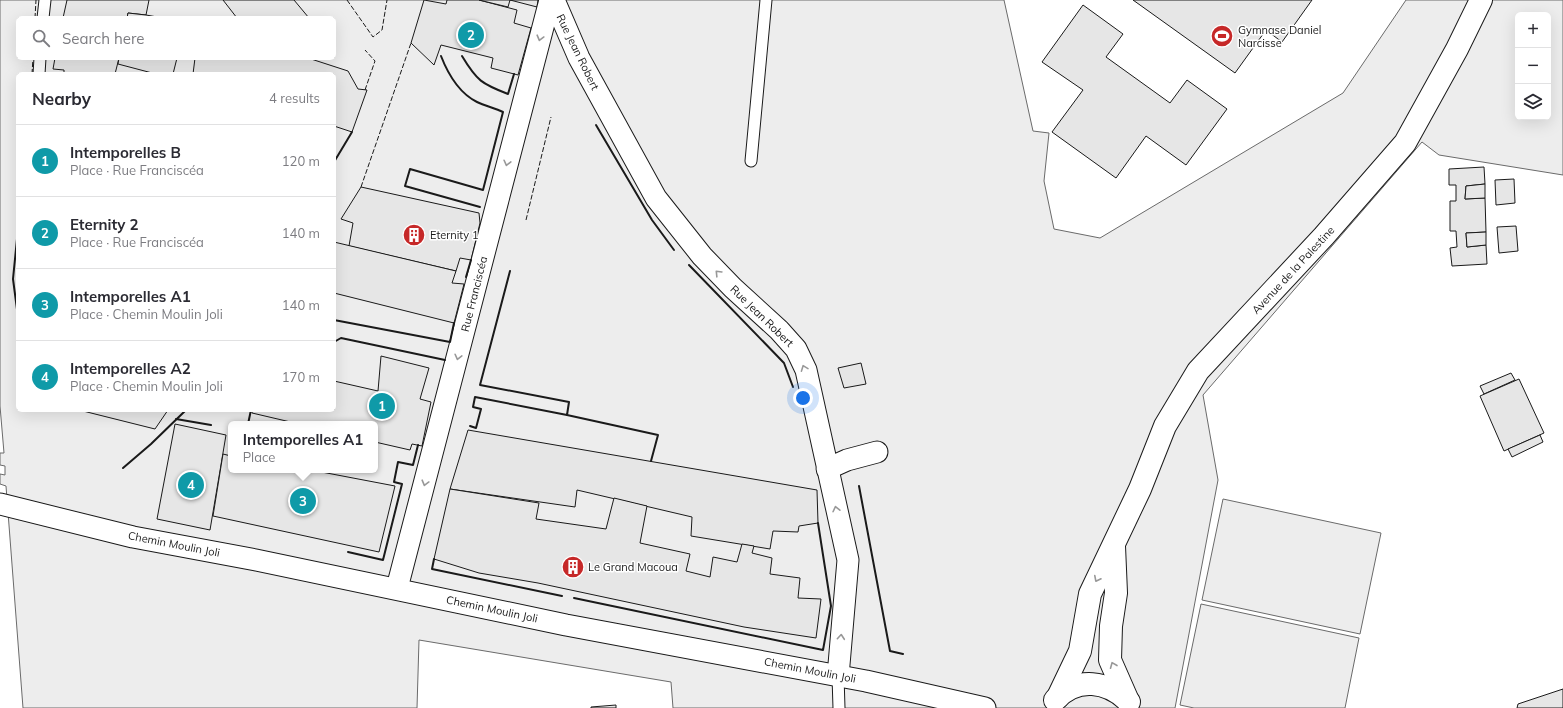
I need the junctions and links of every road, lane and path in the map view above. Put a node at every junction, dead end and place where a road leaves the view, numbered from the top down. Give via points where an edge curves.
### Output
1 (45, 0) edge
2 (550, 0) edge
3 (554, 0) edge
4 (766, 0) edge
5 (1481, 0) edge
6 (43, 16) edge
7 (40, 60) edge
8 (39, 72) edge
9 (751, 160) dead end
10 (877, 452) dead end
11 (827, 469) junction
12 (0, 504) edge
13 (1114, 544) junction
14 (397, 588) junction
15 (838, 676) junction
16 (1053, 702) edge
17 (1130, 705) edge
18 (839, 708) edge
19 (984, 708) edge

1 - 6 lane
2 -> 14 street, Rue Franciscéa
11 -> 3 street, Rue Jean Robert via 806,370 796,349 702,256 656,198 578,58
4 - 9 lane
5 - 13 main road, Avenue de la Palestine via 1405,143 1324,236 1198,370 1165,426 1140,489
7 - 8 lane
10 - 11 street via 847,460
15 -> 11 street, Rue Jean Robert via 848,560
12 - 14 street, Chemin Moulin Joli via 133,537
13 -> 16 main road, Avenue de la Palestine via 1090,594 1080,651
17 -> 13 main road, Avenue de la Palestine via 1110,660 1111,626 1116,593
14 - 15 street, Chemin Moulin Joli via 566,624
15 - 18 lane
15 - 19 street, Chemin Moulin Joli
16 - 17 main road via 1071,688 1086,684 1102,684 1116,691

